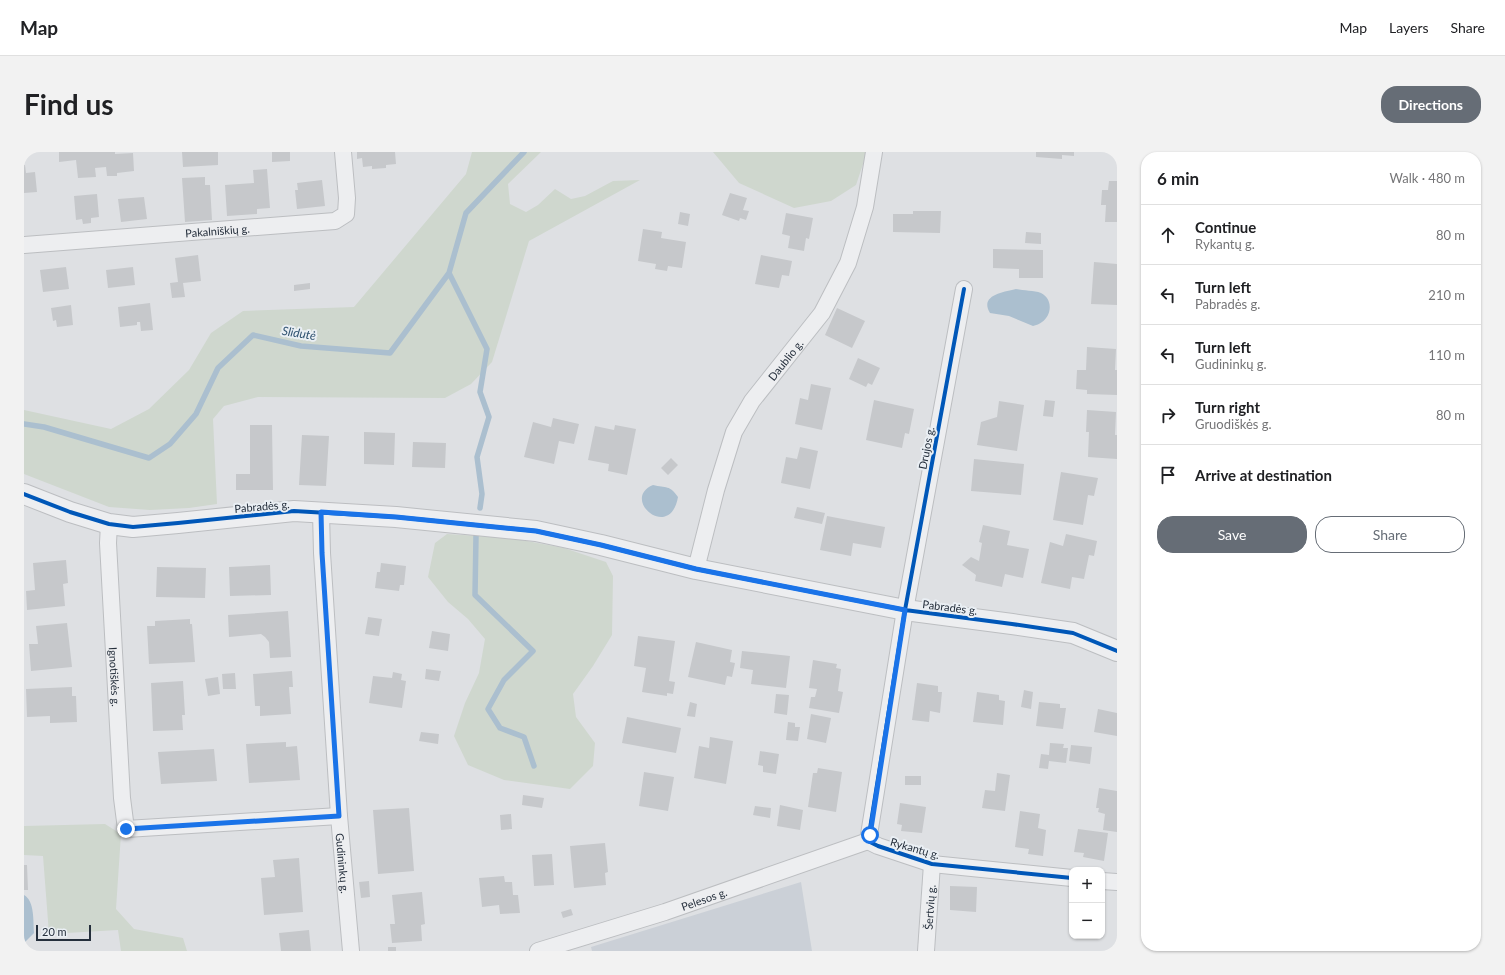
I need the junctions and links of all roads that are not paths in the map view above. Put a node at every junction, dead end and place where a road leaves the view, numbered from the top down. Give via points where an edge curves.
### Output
1 (343, 152) edge
2 (874, 152) edge
3 (24, 245) edge
4 (964, 290) dead end
5 (24, 494) edge
6 (321, 512) junction
7 (109, 524) junction
8 (696, 569) junction
9 (905, 610) junction
10 (1117, 651) edge
11 (339, 816) junction
12 (868, 841) junction
13 (932, 864) junction
14 (1069, 878) edge
15 (1105, 881) edge
16 (1117, 882) edge
17 (351, 951) edge
18 (538, 951) edge
19 (926, 951) edge

1 - 3 street, Pakalniškių g. via 348,198 346,214 335,221
2 - 8 street, Daublio g. via 865,207 848,263 822,313 752,401 734,432
4 - 9 street, Drujos g.
5 - 7 street, Pabradės g.
6 - 7 street, Pabradės g. via 279,512 133,527
6 - 8 street, Pabradės g. via 536,531
6 - 11 street, Gudininkų g.
7 - 11 street, Ignotiškės g. via 122,798 126,829
8 - 9 street, Pabradės g.
9 - 10 street, Pabradės g. via 1073,633
9 - 12 street
11 - 17 street, Gudininkų g.
12 - 13 street, Rykantų g.
12 - 18 street, Pelesos g. via 665,912
13 - 14 street, Rykantų g.
13 - 19 street, Šertvių g.
15 - 16 street

